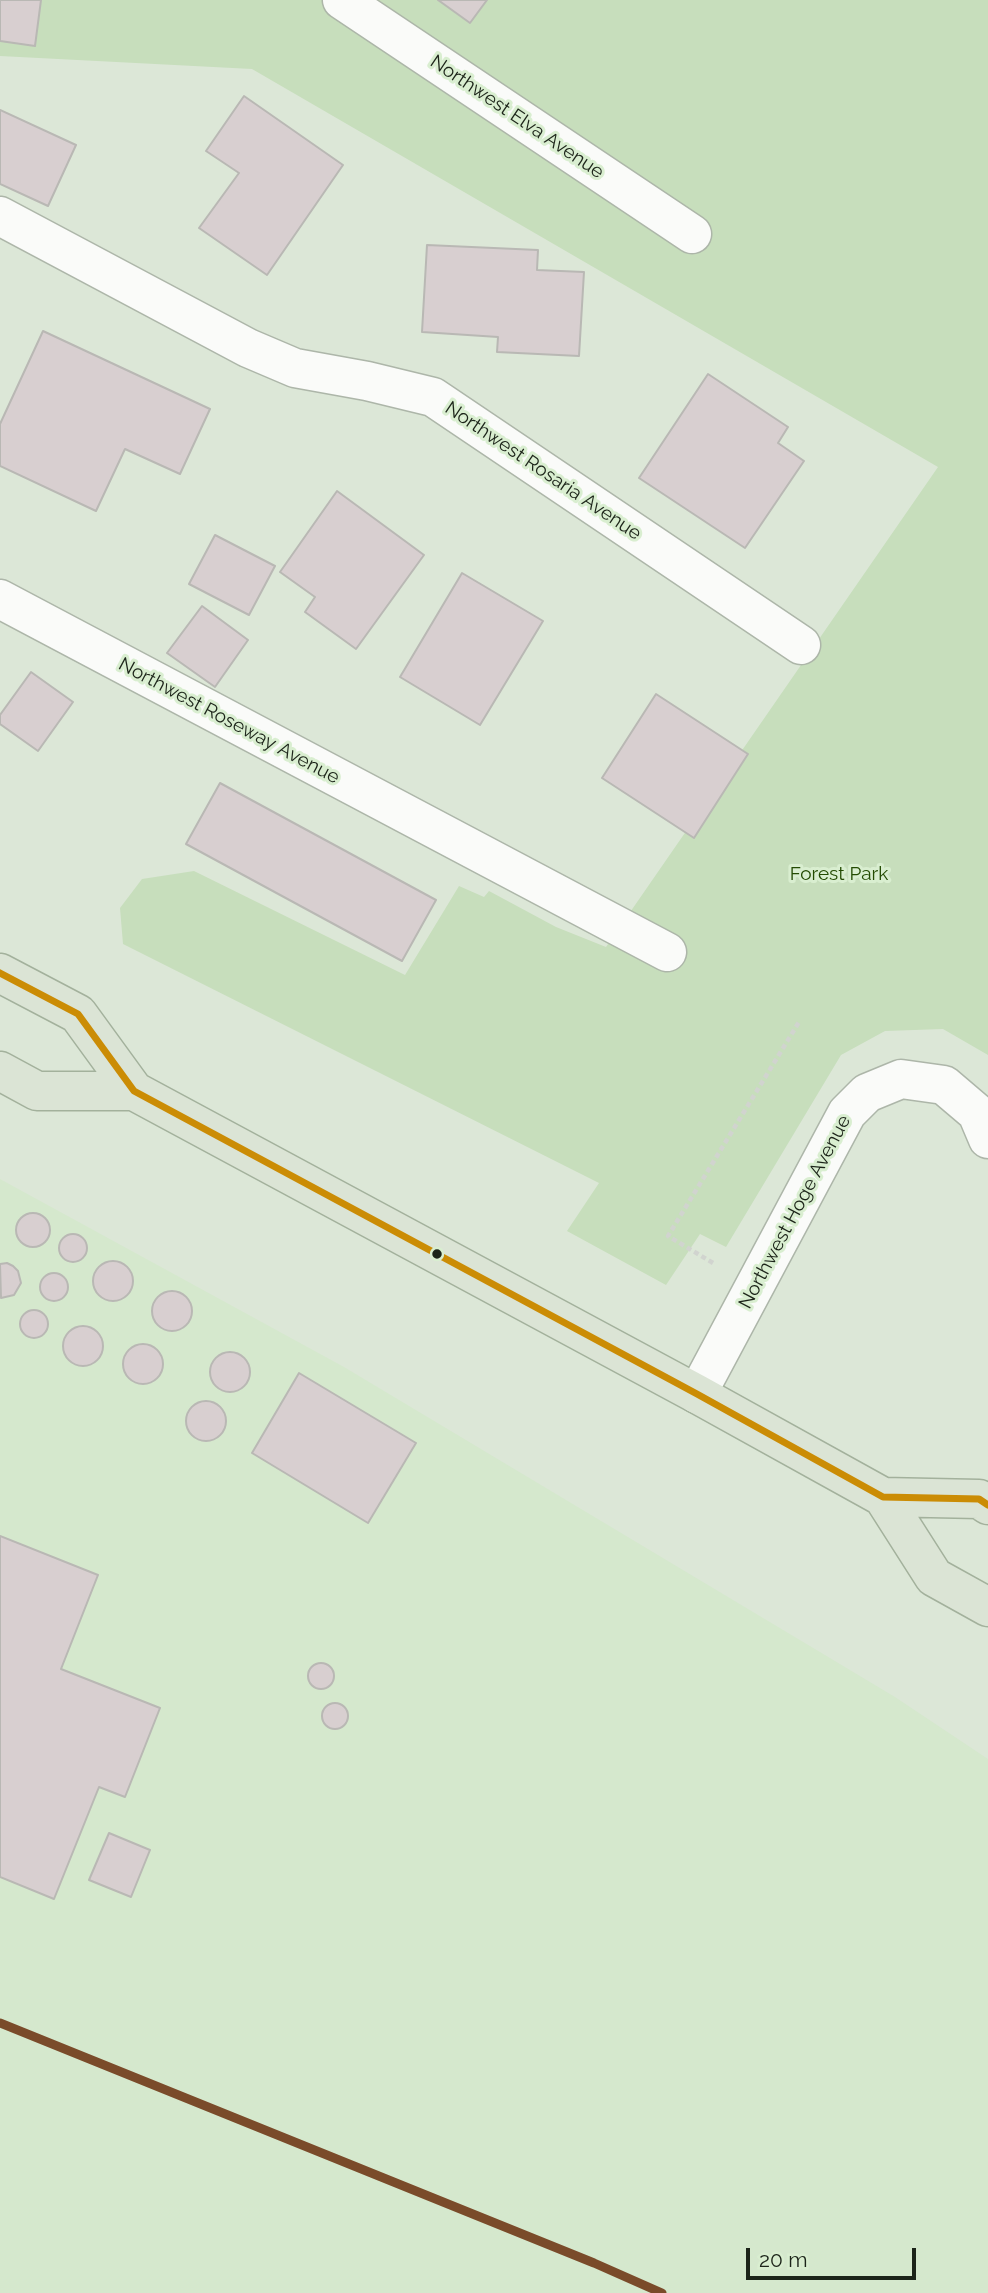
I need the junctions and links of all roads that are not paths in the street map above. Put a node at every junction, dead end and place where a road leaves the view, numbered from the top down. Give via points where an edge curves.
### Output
1 (342, 0) edge
2 (0, 216) edge
3 (692, 234) dead end
4 (0, 599) edge
5 (801, 645) dead end
6 (667, 952) dead end
7 (0, 973) edge
8 (0, 1072) edge
9 (134, 1091) junction
10 (988, 1139) edge
11 (697, 1394) junction
12 (883, 1497) junction
13 (988, 1505) edge
14 (988, 1607) edge

1 - 3 street, Northwest Elva Avenue
2 - 5 street, Northwest Rosaria Avenue via 295,368 433,397
4 - 6 street, Northwest Roseway Avenue
7 - 9 highway via 78,1014
8 - 9 highway via 37,1091
9 - 11 highway
10 - 11 street, Northwest Hoge Avenue via 976,1113 944,1085 901,1079 867,1093 847,1113
11 - 12 highway
12 - 13 highway via 979,1499
12 - 14 highway via 934,1577

